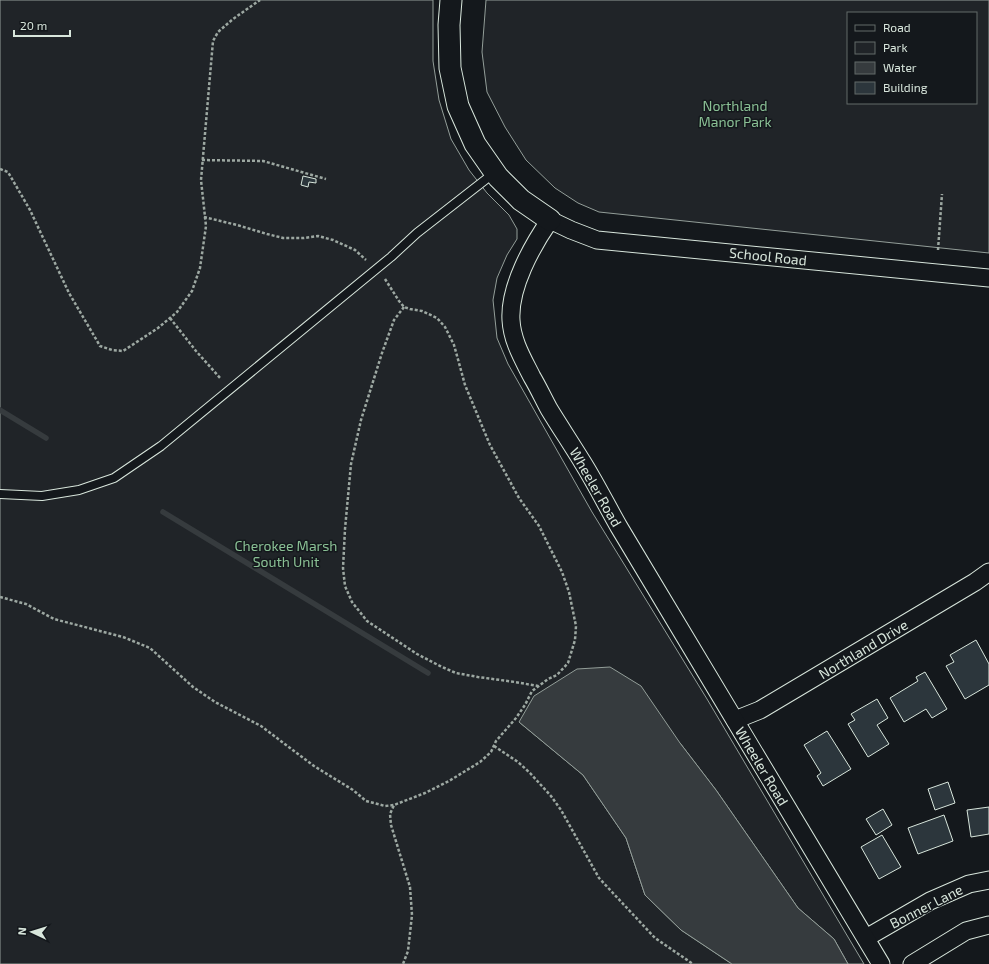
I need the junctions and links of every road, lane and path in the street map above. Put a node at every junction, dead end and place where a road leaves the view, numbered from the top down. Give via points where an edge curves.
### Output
1 (260, 0) edge
2 (451, 0) edge
3 (202, 160) junction
4 (0, 169) edge
5 (494, 172) junction
6 (326, 179) dead end
7 (942, 194) dead end
8 (204, 217) junction
9 (550, 220) junction
10 (938, 250) dead end
11 (375, 270) junction
12 (989, 278) edge
13 (404, 307) junction
14 (170, 318) junction
15 (228, 390) junction
16 (0, 494) edge
17 (989, 572) edge
18 (0, 597) edge
19 (538, 686) junction
20 (735, 720) junction
21 (494, 746) junction
22 (394, 805) junction
23 (989, 880) edge
24 (989, 925) edge
25 (866, 938) junction
26 (403, 964) edge
27 (692, 964) edge
28 (881, 964) edge
29 (912, 964) edge

1 - 3 path via 218,32 213,42
2 - 5 street via 450,68 458,106 475,144
3 - 6 path via 262,161
3 - 8 path
4 - 14 path via 8,172 30,210 69,293 100,346 123,351
5 - 9 street via 521,200
5 - 11 lane
7 - 10 path
8 - 11 path via 283,238 318,236 333,240 355,250
8 - 14 path via 206,226 196,280 192,291
9 - 12 street, School Road via 597,240
9 - 20 street, Wheeler Road via 514,289 511,320 514,338 549,408
11 - 13 path via 386,279
11 - 15 lane
13 - 19 path via 437,318 445,327 490,445 519,498 539,526 562,572 576,626 575,640 568,663 557,675
13 - 19 path via 394,320 382,353 361,420 351,464 343,568 345,586 352,602 367,621 440,666 456,673
14 - 15 path
15 - 16 lane via 161,446 114,478 80,490 42,496
17 - 20 street, Northland Drive via 760,710
18 - 22 path via 26,604 54,618 122,637 150,648 193,687 215,702 261,726 366,801 385,806
19 - 21 path
20 - 25 street, Wheeler Road
21 - 22 path via 480,762 449,781
21 - 27 path via 518,762 550,796 561,810 599,878 655,938
22 - 26 path via 390,814 391,825 410,887 412,915 408,951
23 - 25 street, Bonner Lane via 969,884 930,901
24 - 29 street via 966,931
25 - 28 street, Wheeler Road

